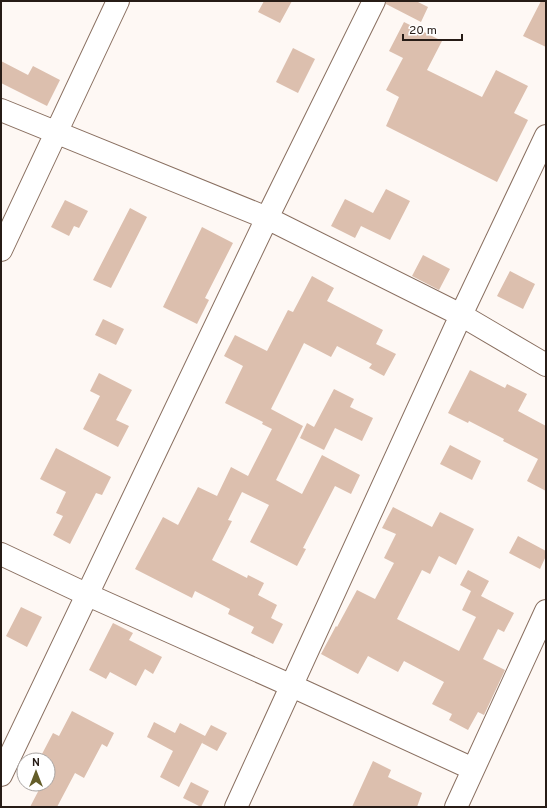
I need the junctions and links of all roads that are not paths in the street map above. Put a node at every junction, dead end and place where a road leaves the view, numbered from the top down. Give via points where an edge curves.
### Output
1 (118, 1) edge
2 (374, 1) edge
3 (1, 110) edge
4 (56, 133) junction
5 (546, 136) edge
6 (267, 218) junction
7 (1, 250) edge
8 (461, 315) junction
9 (546, 365) edge
10 (1, 554) edge
11 (88, 595) junction
12 (546, 611) edge
13 (292, 686) junction
14 (473, 769) junction
15 (1, 775) edge
16 (236, 807) edge
17 (456, 807) edge

1 - 4 street
2 - 6 street
3 - 4 street
4 - 6 street
4 - 7 street
5 - 8 street
6 - 8 street
6 - 11 street
8 - 9 street
8 - 13 street
10 - 11 street
11 - 13 street
11 - 15 street
12 - 14 street
13 - 14 street
13 - 16 street
14 - 17 street

